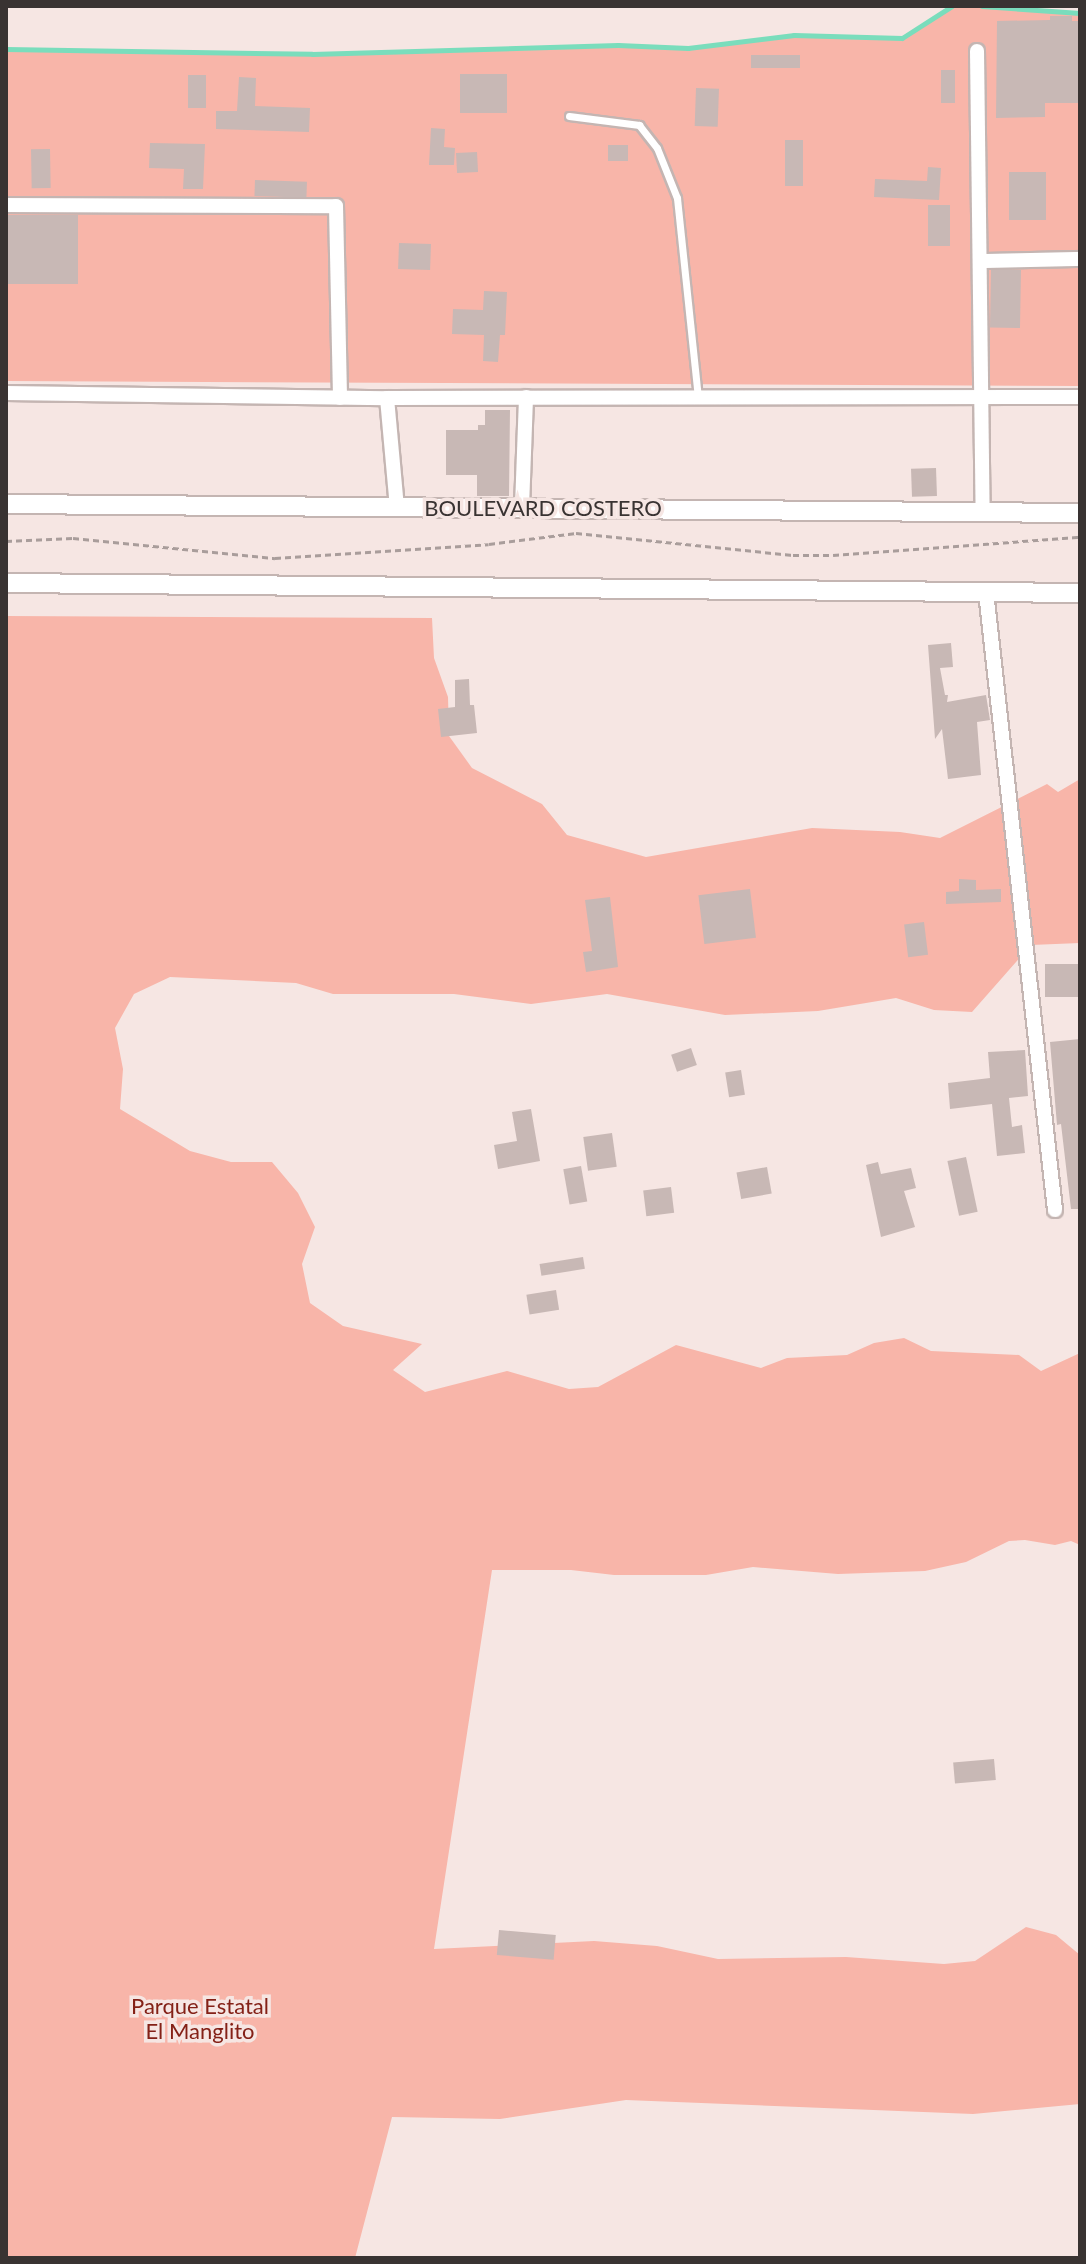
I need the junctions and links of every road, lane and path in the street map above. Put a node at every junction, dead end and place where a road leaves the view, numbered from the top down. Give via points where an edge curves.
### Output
1 (977, 51) dead end
2 (569, 116) dead end
3 (6, 205) edge
4 (1080, 259) edge
5 (981, 261) junction
6 (6, 393) edge
7 (981, 395) junction
8 (526, 397) junction
9 (698, 397) junction
10 (1080, 397) edge
11 (340, 398) junction
12 (387, 398) junction
13 (6, 504) edge
14 (397, 507) junction
15 (522, 507) junction
16 (983, 512) junction
17 (1080, 513) edge
18 (1080, 537) edge
19 (6, 541) edge
20 (6, 583) edge
21 (986, 592) junction
22 (1080, 593) edge
23 (1055, 1210) dead end

1 - 5 street
2 - 9 lane via 639,125 657,148 677,198
3 - 11 street via 336,206
4 - 5 street
5 - 7 street
6 - 11 street
7 - 9 street
7 - 10 street
7 - 16 street
8 - 9 street
8 - 12 street
8 - 15 street
11 - 12 street
12 - 14 street
13 - 14 main road, BOULEVARD COSTERO
14 - 15 main road, BOULEVARD COSTERO
15 - 16 main road, BOULEVARD COSTERO
16 - 17 main road, BOULEVARD COSTERO
18 - 19 path via 793,555 576,533 275,558 73,538
20 - 21 main road
21 - 22 main road
21 - 23 street

